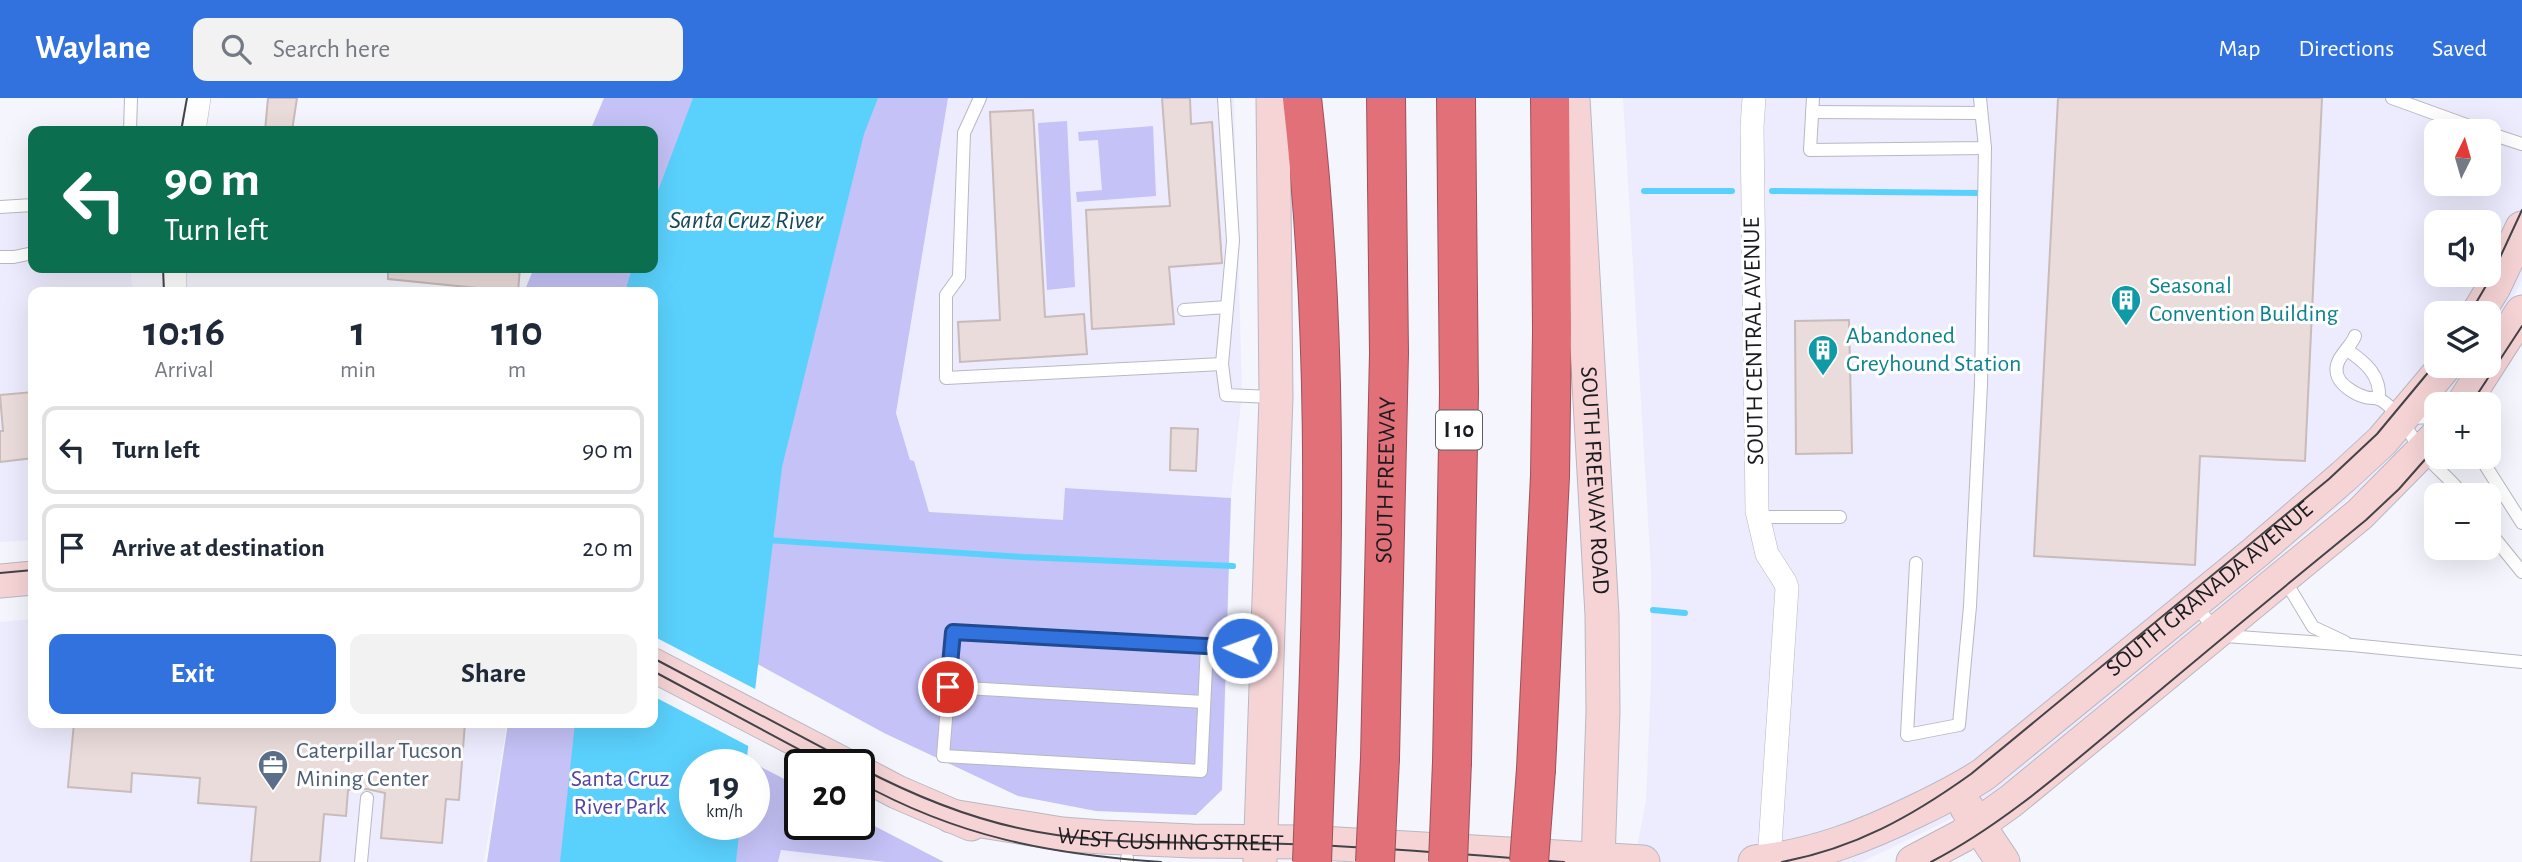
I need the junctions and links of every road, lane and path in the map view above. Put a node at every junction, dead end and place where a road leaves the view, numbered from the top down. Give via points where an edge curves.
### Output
1 (131, 98) edge
2 (199, 98) edge
3 (979, 98) edge
4 (1224, 98) edge
5 (1273, 98) edge
6 (1302, 98) edge
7 (1386, 98) edge
8 (1456, 98) edge
9 (1550, 98) edge
10 (1573, 98) edge
11 (1754, 98) edge
12 (1813, 98) edge
13 (1980, 98) edge
14 (2392, 98) edge
15 (1812, 112) junction
16 (1981, 113) junction
17 (2450, 119) edge
18 (130, 126) edge
19 (195, 126) edge
20 (2501, 137) edge
21 (2522, 144) edge
22 (1985, 148) junction
23 (28, 205) edge
24 (0, 207) edge
25 (2522, 228) edge
26 (28, 254) edge
27 (0, 257) edge
28 (2485, 301) edge
29 (1227, 307) junction
30 (1184, 310) dead end
31 (2522, 312) edge
32 (2355, 336) dead end
33 (2347, 350) junction
34 (1222, 364) junction
35 (2430, 378) edge
36 (2471, 392) edge
37 (1276, 397) junction
38 (2390, 409) junction
39 (2424, 415) edge
40 (2424, 440) edge
41 (2424, 449) edge
42 (2488, 469) edge
43 (1758, 517) junction
44 (1840, 517) dead end
45 (2522, 523) edge
46 (2501, 546) edge
47 (1916, 563) dead end
48 (2522, 572) edge
49 (2283, 577) junction
50 (28, 578) edge
51 (0, 581) edge
52 (2194, 603) junction
53 (2216, 631) junction
54 (2352, 645) junction
55 (1207, 646) junction
56 (1267, 649) junction
57 (2522, 662) edge
58 (658, 668) edge
59 (948, 687) junction
60 (1204, 702) junction
61 (814, 749) edge
62 (875, 780) edge
63 (1957, 791) junction
64 (367, 798) dead end
65 (951, 816) junction
66 (1978, 825) junction
67 (1260, 852) edge
68 (1127, 860) edge
69 (1598, 861) edge
70 (1762, 861) edge
71 (361, 862) edge
72 (1178, 862) edge
73 (1312, 862) edge
74 (1375, 862) edge
75 (1448, 862) edge
76 (1529, 862) edge
77 (1643, 862) edge
78 (1913, 862) edge
79 (2003, 862) edge

1 - 18 lane
2 - 19 street
3 - 34 lane via 964,134 958,277 946,295 946,378
4 - 29 lane via 1233,241
5 - 37 street
6 - 73 highway, bridge via 1314,215 1322,389 1323,525
7 - 74 highway, SOUTH FREEWAY, bridge via 1389,353
8 - 75 highway, I 10, bridge via 1459,394
9 - 76 highway, bridge via 1550,464
10 - 69 street, SOUTH FREEWAY ROAD via 1602,615
11 - 43 street, SOUTH CENTRAL AVENUE
12 - 15 lane
13 - 16 lane
14 - 17 lane
15 - 16 lane
15 - 22 lane via 1810,150
16 - 22 lane
20 - 21 lane
22 - 47 lane via 1981,384 1959,725 1907,735
23 - 24 lane
25 - 28 street
26 - 27 lane
29 - 30 lane
29 - 34 lane
31 - 36 street
32 - 33 lane
33 - 38 lane via 2373,371
33 - 38 lane via 2336,366 2337,377 2352,392
34 - 37 lane via 1226,395
35 - 38 street, SOUTH GRANADA AVENUE
37 - 56 street
38 - 39 lane
38 - 40 lane
38 - 52 street, SOUTH GRANADA AVENUE via 2382,441
41 - 49 street, SOUTH GRANADA AVENUE via 2360,514
42 - 45 lane
43 - 44 lane
43 - 70 street, SOUTH CENTRAL AVENUE via 1767,554 1787,588
46 - 48 lane
49 - 53 street, SOUTH GRANADA AVENUE
49 - 54 lane via 2313,627
50 - 51 street
52 - 53 lane
52 - 63 street, SOUTH GRANADA AVENUE via 1993,767
53 - 54 lane via 2225,636
53 - 66 street, SOUTH GRANADA AVENUE
54 - 57 lane
55 - 56 lane
55 - 59 lane via 953,632
55 - 60 lane
56 - 67 street
58 - 61 street
59 - 60 lane
59 - 60 lane via 943,756 1200,771
62 - 65 street, WEST CUSHING STREET
63 - 66 street
63 - 70 street via 1856,839
64 - 71 lane
65 - 67 street, WEST CUSHING STREET via 1062,834 1167,840
65 - 68 street, WEST CUSHING STREET via 1010,839
66 - 78 street
66 - 79 street
67 - 69 street, WEST CUSHING STREET
68 - 72 street, WEST CUSHING STREET
69 - 77 street, WEST CUSHING STREET

